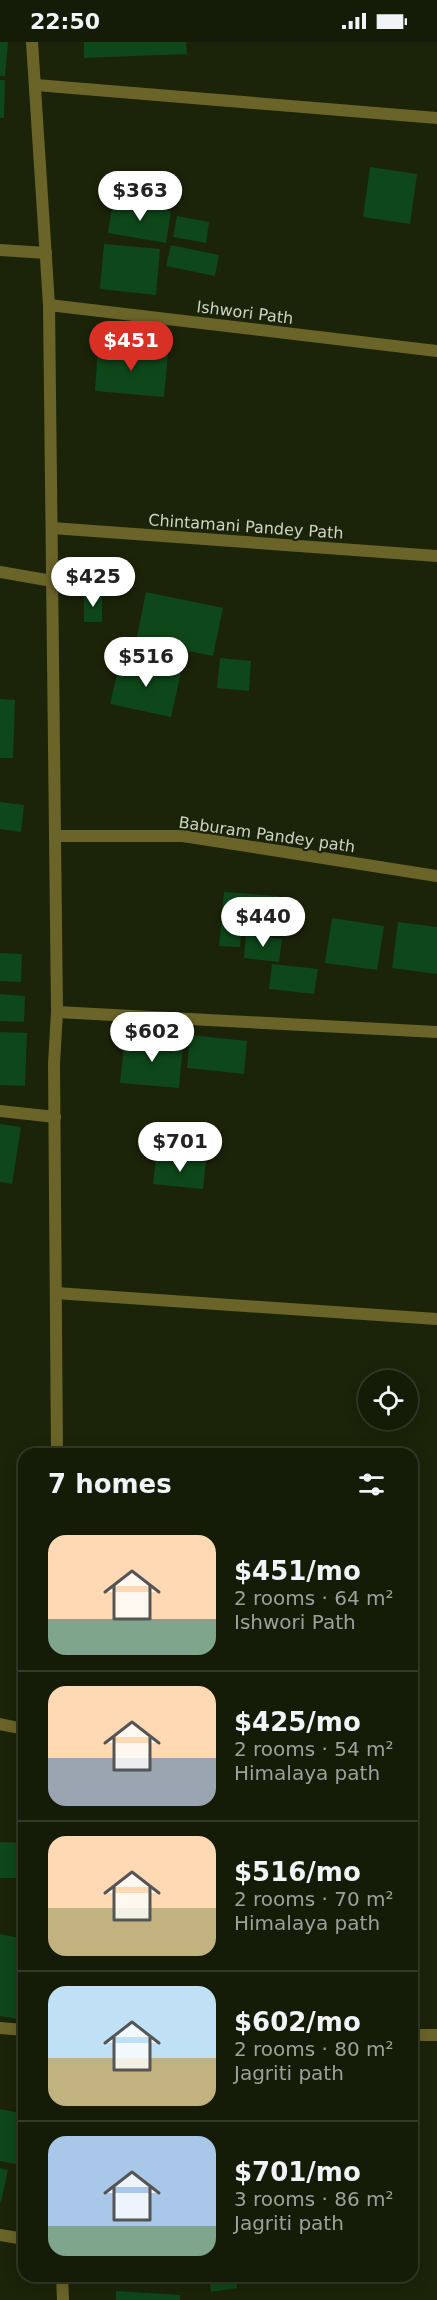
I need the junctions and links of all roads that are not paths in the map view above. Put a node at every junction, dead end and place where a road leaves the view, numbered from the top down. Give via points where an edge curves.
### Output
1 (32, 42) edge
2 (36, 85) junction
3 (437, 118) edge
4 (0, 250) edge
5 (46, 253) junction
6 (49, 305) junction
7 (437, 351) edge
8 (52, 528) junction
9 (437, 556) edge
10 (0, 572) edge
11 (52, 581) junction
12 (55, 836) junction
13 (437, 876) edge
14 (57, 1012) junction
15 (437, 1032) edge
16 (0, 1111) edge
17 (55, 1117) junction
18 (56, 1293) junction
19 (437, 1318) edge
20 (57, 1448) edge
21 (0, 1724) edge
22 (18, 1728) edge
23 (0, 2028) edge
24 (18, 2030) edge
25 (418, 2035) edge
26 (437, 2035) edge
27 (0, 2235) edge
28 (18, 2238) edge
29 (62, 2282) edge
30 (63, 2300) edge

1 - 2 street
2 - 3 street
2 - 5 street
4 - 5 street
5 - 6 street
6 - 7 street, Ishwori Path
6 - 8 street
8 - 9 street, Chintamani Pandey Path
8 - 11 street
10 - 11 street
11 - 12 street
12 - 13 street, Baburam Pandey path via 183,836
12 - 14 street
14 - 15 street
14 - 17 street
16 - 17 street
17 - 18 street
18 - 19 street
18 - 20 street
21 - 22 street
23 - 24 street
25 - 26 street
27 - 28 street
29 - 30 street

